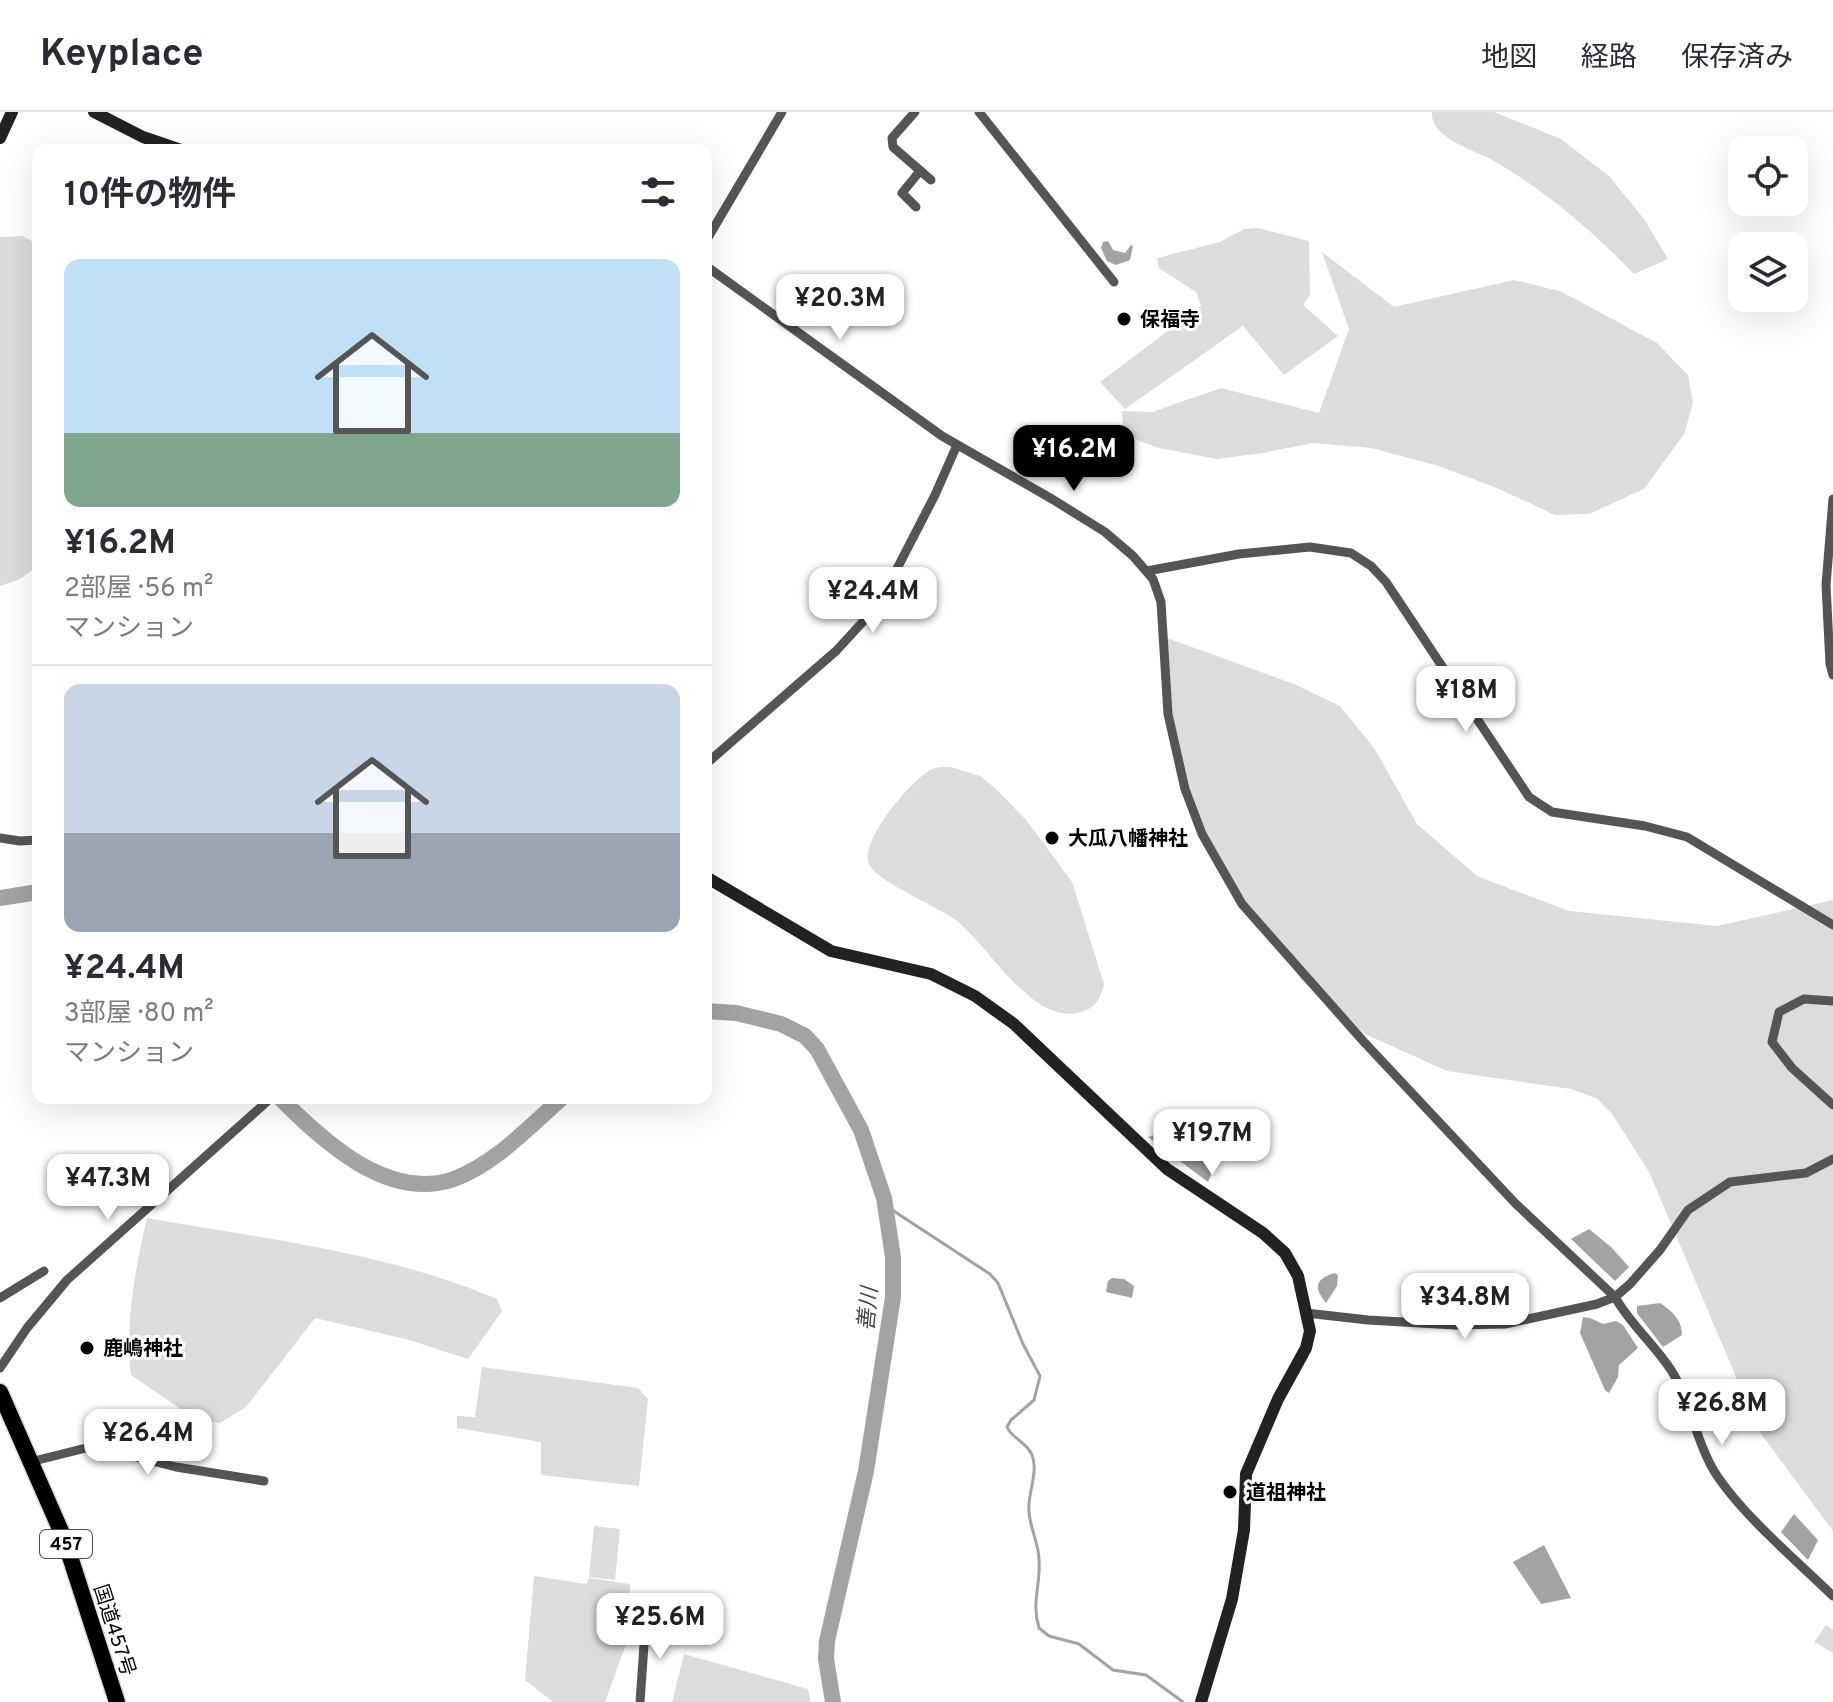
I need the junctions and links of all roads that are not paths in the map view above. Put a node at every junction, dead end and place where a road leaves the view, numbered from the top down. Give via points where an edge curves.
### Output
1 (12, 112) edge
2 (94, 112) edge
3 (782, 112) edge
4 (915, 112) edge
5 (979, 112) edge
6 (0, 138) edge
7 (163, 144) edge
8 (920, 171) junction
9 (931, 180) dead end
10 (916, 207) dead end
11 (712, 231) edge
12 (712, 270) edge
13 (1114, 282) dead end
14 (957, 445) junction
15 (1833, 499) edge
16 (1147, 571) junction
17 (1833, 675) edge
18 (712, 759) edge
19 (0, 838) edge
20 (32, 840) edge
21 (712, 881) edge
22 (1833, 925) edge
23 (1833, 1001) edge
24 (264, 1104) edge
25 (1833, 1105) edge
26 (1833, 1159) edge
27 (44, 1271) dead end
28 (1615, 1297) junction
29 (0, 1298) edge
30 (1306, 1313) junction
31 (0, 1368) edge
32 (0, 1392) edge
33 (30, 1462) junction
34 (264, 1481) dead end
35 (1833, 1596) edge
36 (646, 1617) dead end
37 (117, 1702) edge
38 (640, 1702) edge
39 (1201, 1702) edge

1 - 6 street
2 - 7 street
3 - 11 street
4 - 8 street via 892,138 893,147
5 - 13 street
8 - 9 street
8 - 10 street via 902,193
12 - 14 street
14 - 16 street via 1105,532
14 - 18 street via 922,522 870,614 836,651
15 - 17 street via 1826,585
16 - 22 street via 1310,547 1351,553 1386,582 1492,745 1542,808 1687,837
16 - 28 street via 1161,602 1168,714 1185,789 1202,834 1242,904 1515,1203
19 - 20 street
21 - 30 street via 831,951 931,974 1014,1024 1167,1169 1285,1253 1298,1276
23 - 25 street via 1804,999 1779,1012 1772,1042
24 - 31 street via 67,1280
26 - 28 street via 1806,1173 1730,1182 1688,1210 1660,1250
27 - 29 street
28 - 30 street via 1505,1324
28 - 35 street via 1680,1387 1716,1474
30 - 39 street via 1306,1348 1246,1474 1244,1530 1232,1599
32 - 33 highway, 国道457号 / 457
33 - 34 street via 86,1448
33 - 37 highway, 国道457号 / 457 via 64,1538
36 - 38 street

